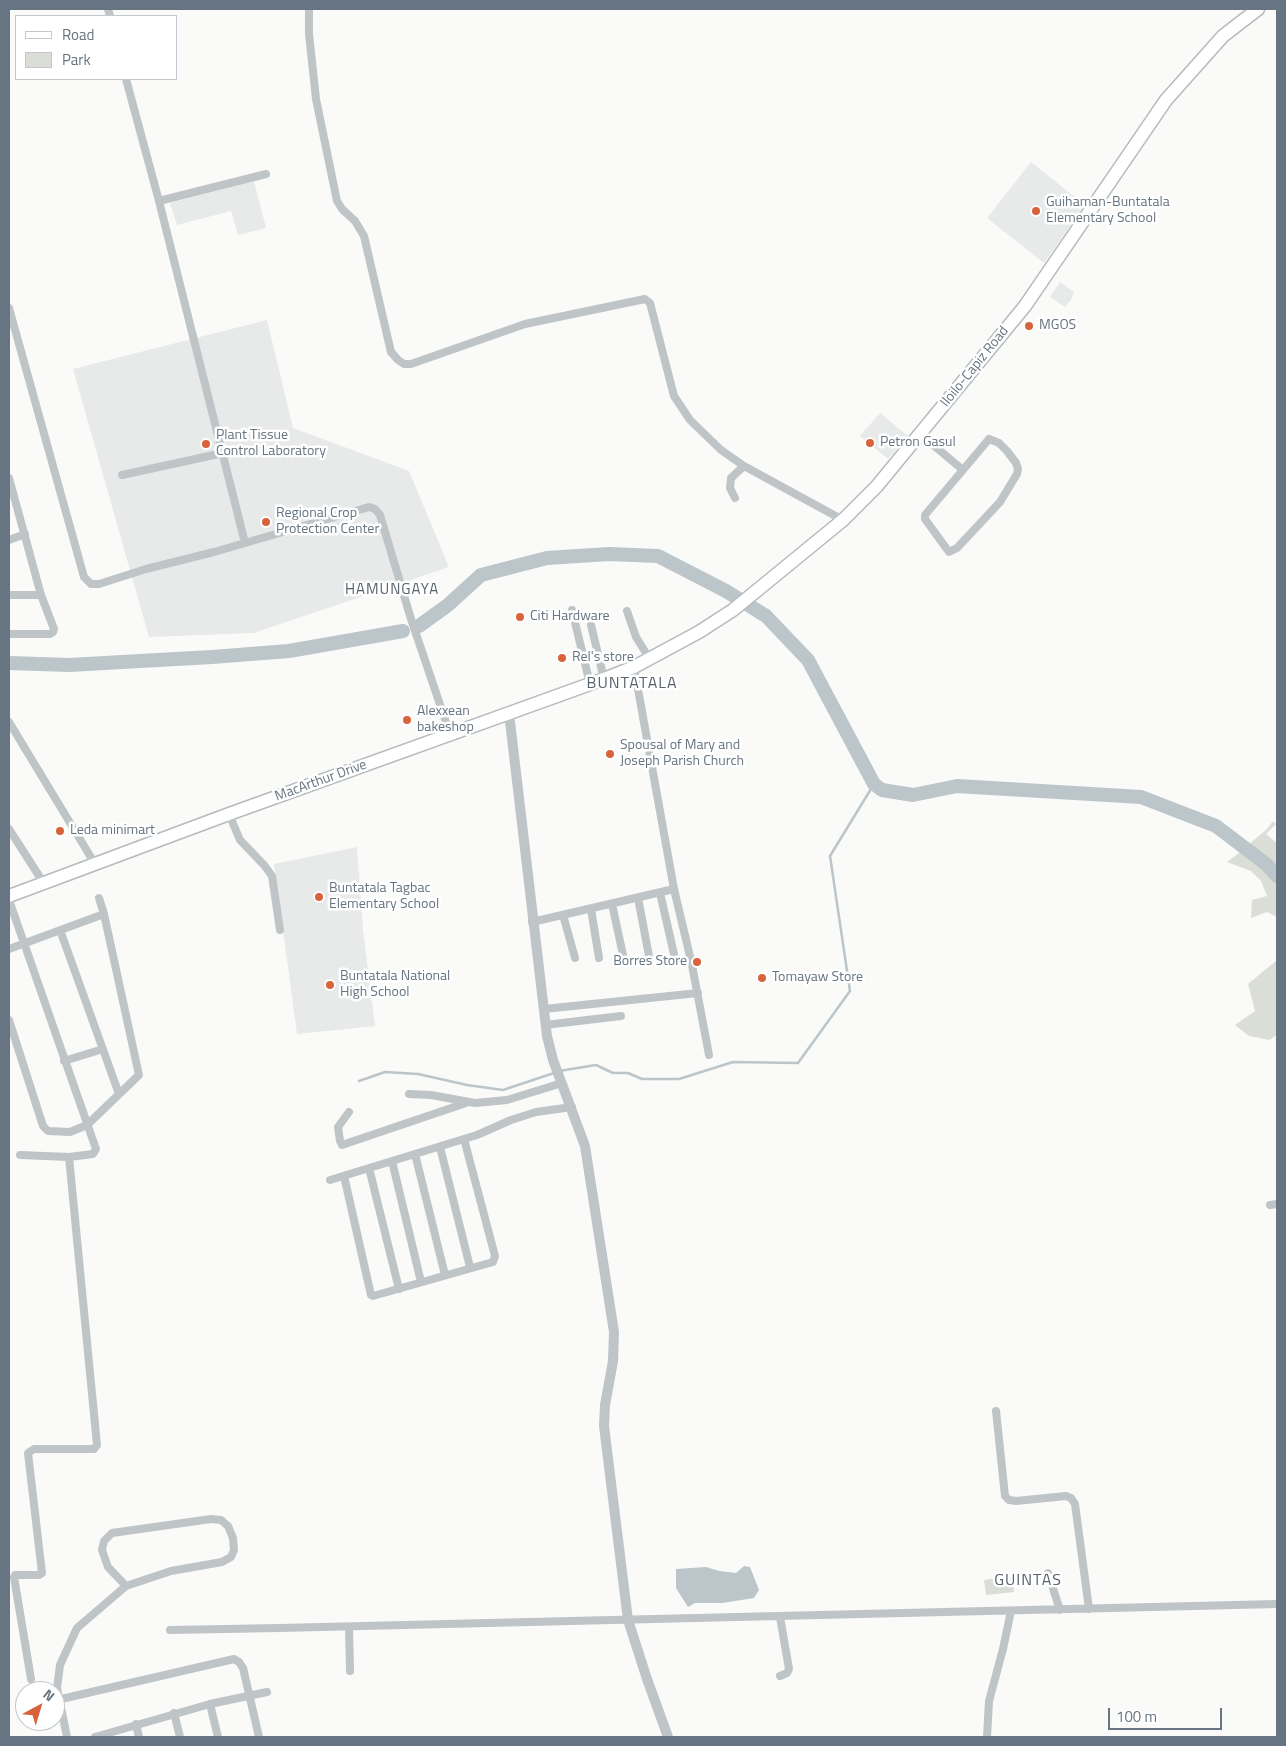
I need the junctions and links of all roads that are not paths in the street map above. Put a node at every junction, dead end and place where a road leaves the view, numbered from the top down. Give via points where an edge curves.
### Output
1 (309, 9) edge
2 (1258, 9) edge
3 (126, 80) edge
4 (266, 174) dead end
5 (160, 201) junction
6 (9, 308) edge
7 (920, 434) junction
8 (223, 453) junction
9 (744, 466) junction
10 (963, 470) junction
11 (122, 474) dead end
12 (9, 478) edge
13 (735, 498) dead end
14 (12, 503) edge
15 (843, 520) junction
16 (25, 534) junction
17 (9, 540) edge
18 (245, 543) junction
19 (9, 595) edge
20 (42, 595) junction
21 (572, 610) dead end
22 (628, 611) dead end
23 (591, 625) dead end
24 (9, 634) edge
25 (649, 658) junction
26 (634, 666) junction
27 (604, 679) junction
28 (590, 684) junction
29 (509, 713) junction
30 (9, 722) edge
31 (450, 734) junction
32 (229, 814) junction
33 (10, 834) edge
34 (95, 864) junction
35 (43, 882) junction
36 (674, 889) junction
37 (660, 893) junction
38 (9, 896) edge
39 (98, 898) dead end
40 (638, 898) junction
41 (9, 900) edge
42 (612, 904) junction
43 (591, 908) junction
44 (104, 914) junction
45 (563, 915) junction
46 (532, 922) junction
47 (60, 930) junction
48 (280, 930) dead end
49 (23, 944) junction
50 (9, 949) edge
51 (674, 954) dead end
52 (623, 955) dead end
53 (649, 956) dead end
54 (575, 958) dead end
55 (599, 958) dead end
56 (698, 992) junction
57 (544, 1009) junction
58 (621, 1016) dead end
59 (9, 1020) edge
60 (545, 1025) junction
61 (103, 1048) junction
62 (709, 1054) dead end
63 (64, 1061) junction
64 (561, 1080) junction
65 (119, 1094) junction
66 (409, 1094) dead end
67 (466, 1103) junction
68 (572, 1107) junction
69 (349, 1112) dead end
70 (88, 1125) junction
71 (464, 1139) junction
72 (440, 1147) junction
73 (415, 1154) junction
74 (20, 1155) dead end
75 (69, 1157) junction
76 (392, 1161) junction
77 (369, 1168) junction
78 (344, 1176) junction
79 (330, 1180) dead end
80 (470, 1268) junction
81 (445, 1275) junction
82 (422, 1282) junction
83 (399, 1289) junction
84 (996, 1411) dead end
85 (1048, 1573) dead end
86 (126, 1586) junction
87 (1277, 1604) edge
88 (1089, 1609) junction
89 (1060, 1610) junction
90 (1010, 1611) junction
91 (780, 1617) junction
92 (628, 1620) junction
93 (349, 1626) junction
94 (170, 1630) dead end
95 (350, 1671) dead end
96 (780, 1676) dead end
97 (31, 1679) dead end
98 (58, 1681) edge
99 (267, 1692) dead end
100 (249, 1695) junction
101 (65, 1697) edge
102 (210, 1704) junction
103 (174, 1713) junction
104 (136, 1724) junction
105 (95, 1737) edge
106 (139, 1737) edge
107 (180, 1737) edge
108 (218, 1737) edge
109 (259, 1737) edge
110 (668, 1737) edge
111 (987, 1737) edge

1 - 9 street via 316,99 337,201 364,236 391,352 398,360 411,364 525,324 645,300 650,303 674,396 680,407 716,445
2 - 7 main road, Iloilo-Capiz Road via 1223,36 1166,100 1025,306
3 - 5 street
4 - 5 street
5 - 8 street
6 - 18 street via 84,577 91,584
7 - 10 street
7 - 15 main road, Iloilo-Capiz Road via 877,486
8 - 11 street
8 - 18 street
9 - 13 street via 731,478 730,488
9 - 15 street
10 - 10 street via 925,517 949,552 957,548 1000,502 1018,469 1007,451 991,439
12 - 14 street
14 - 16 street
15 - 25 main road, Iloilo-Capiz Road via 733,610
16 - 17 street
16 - 20 street
18 - 31 street via 370,507 375,509 380,515
19 - 20 street
20 - 24 street via 53,632
21 - 28 street
22 - 25 street via 636,637
23 - 27 street
25 - 26 main road, Iloilo-Capiz Road
26 - 27 main road, MacArthur Drive
26 - 36 street
27 - 28 main road, MacArthur Drive
28 - 29 main road, MacArthur Drive
29 - 31 main road, MacArthur Drive
29 - 46 street
30 - 34 street
31 - 32 main road, MacArthur Drive
32 - 34 main road, MacArthur Drive
32 - 48 street via 240,840 272,876
33 - 35 street
34 - 35 main road, MacArthur Drive
35 - 38 main road, MacArthur Drive
36 - 37 street
36 - 56 street
37 - 40 street
37 - 51 street
39 - 44 street
40 - 42 street
40 - 53 street
41 - 49 street
42 - 43 street
42 - 52 street
43 - 45 street
43 - 55 street
44 - 47 street
44 - 65 street via 139,1073
45 - 46 street
45 - 54 street
46 - 57 street
47 - 49 street
47 - 61 street
49 - 50 street
49 - 63 street
56 - 57 street
56 - 62 street
57 - 60 street
58 - 60 street
59 - 70 street via 45,1129 70,1132
60 - 64 street
61 - 63 street
61 - 65 street
63 - 70 street
64 - 67 street via 507,1100
64 - 68 street
65 - 70 street
66 - 67 street
67 - 69 street via 342,1144 338,1127
68 - 71 street via 536,1112
68 - 92 street via 585,1146 614,1332 604,1426
70 - 75 street via 95,1152
71 - 72 street
71 - 80 street via 495,1256 493,1262
72 - 73 street
72 - 80 street
73 - 76 street
73 - 81 street
74 - 75 street
75 - 97 street via 97,1445 94,1449 34,1449 28,1453 42,1573 14,1577
76 - 77 street
76 - 82 street
77 - 78 street
77 - 83 street
78 - 79 street
78 - 83 street via 371,1295
80 - 81 street
81 - 82 street
82 - 83 street
84 - 88 street via 1005,1496 1016,1501 1066,1496 1075,1504
85 - 89 street
86 - 86 street via 108,1567 102,1550 104,1541 112,1533 211,1519 221,1520 228,1526 234,1538 231,1557
86 - 98 street via 77,1628 60,1665
87 - 88 street
88 - 89 street
89 - 90 street
90 - 91 street
90 - 111 street via 989,1701
91 - 92 street
91 - 96 street via 789,1669
92 - 93 street
92 - 110 street
93 - 94 street
93 - 95 street
99 - 100 street
100 - 101 street via 243,1668 234,1659
100 - 102 street
100 - 109 street
102 - 103 street
102 - 108 street
103 - 104 street
103 - 107 street
104 - 105 street
104 - 106 street

